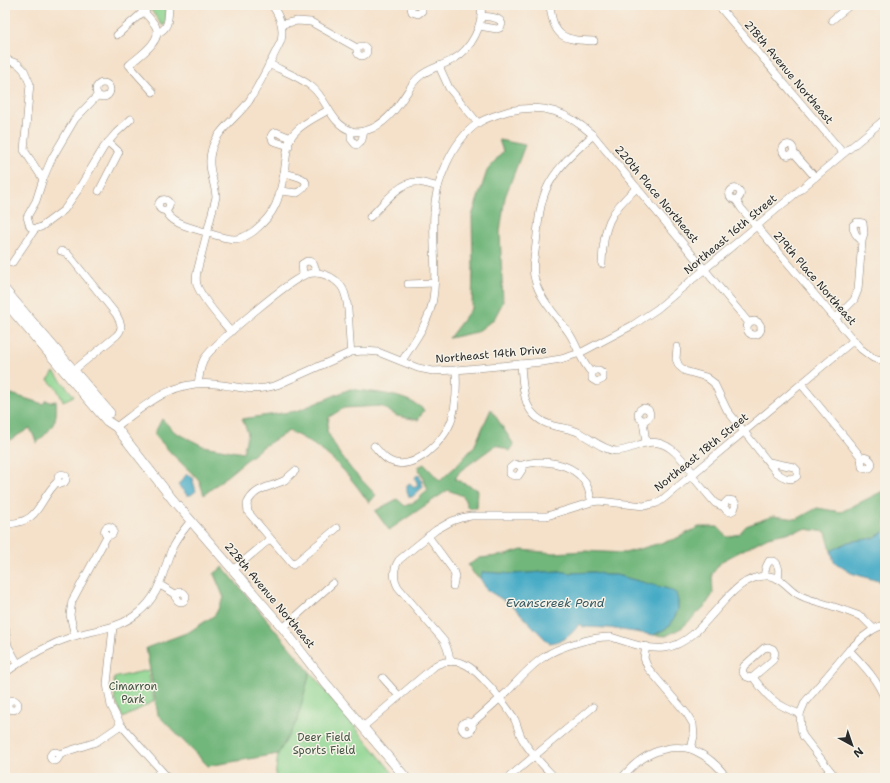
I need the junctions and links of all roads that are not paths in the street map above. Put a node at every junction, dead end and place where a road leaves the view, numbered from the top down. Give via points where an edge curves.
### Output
1 (138, 5) edge
2 (151, 5) edge
3 (169, 5) edge
4 (272, 5) edge
5 (412, 5) edge
6 (422, 5) edge
7 (481, 5) edge
8 (550, 5) edge
9 (718, 5) edge
10 (850, 5) edge
11 (143, 12) junction
12 (832, 20) dead end
13 (282, 24) junction
14 (157, 32) junction
15 (117, 35) dead end
16 (594, 41) dead end
17 (357, 48) dead end
18 (5, 59) edge
19 (269, 64) junction
20 (439, 66) junction
21 (153, 92) dead end
22 (98, 95) dead end
23 (328, 110) junction
24 (131, 119) dead end
25 (885, 119) edge
26 (478, 123) junction
27 (352, 131) junction
28 (364, 131) junction
29 (593, 135) junction
30 (291, 138) junction
31 (108, 142) junction
32 (289, 146) junction
33 (793, 152) dead end
34 (843, 153) junction
35 (284, 173) junction
36 (815, 177) junction
37 (43, 179) junction
38 (438, 187) junction
39 (637, 188) junction
40 (99, 191) dead end
41 (280, 191) junction
42 (736, 200) dead end
43 (166, 211) dead end
44 (370, 217) dead end
45 (756, 226) junction
46 (35, 229) junction
47 (206, 232) junction
48 (862, 241) dead end
49 (61, 251) dead end
50 (12, 262) dead end
51 (602, 264) dead end
52 (705, 269) junction
53 (317, 273) junction
54 (303, 276) junction
55 (434, 283) junction
56 (408, 284) dead end
57 (5, 290) edge
58 (5, 294) edge
59 (5, 302) edge
60 (17, 305) junction
61 (836, 318) junction
62 (749, 323) dead end
63 (231, 332) junction
64 (854, 340) junction
65 (677, 347) dead end
66 (351, 352) junction
67 (580, 353) junction
68 (402, 361) junction
69 (884, 361) edge
70 (521, 364) junction
71 (456, 370) junction
72 (73, 371) junction
73 (592, 373) dead end
74 (198, 383) junction
75 (801, 384) junction
76 (84, 393) junction
77 (643, 421) dead end
78 (116, 427) junction
79 (744, 432) junction
80 (646, 442) junction
81 (374, 446) dead end
82 (861, 457) dead end
83 (769, 462) dead end
84 (520, 466) dead end
85 (295, 471) dead end
86 (693, 475) junction
87 (58, 482) dead end
88 (592, 502) junction
89 (724, 507) dead end
90 (191, 521) junction
91 (5, 524) edge
92 (337, 528) dead end
93 (108, 536) dead end
94 (428, 536) junction
95 (270, 539) junction
96 (233, 570) junction
97 (767, 576) junction
98 (778, 579) junction
99 (333, 583) dead end
100 (160, 586) junction
101 (453, 586) dead end
102 (177, 595) dead end
103 (885, 624) edge
104 (112, 627) junction
105 (5, 628) edge
106 (283, 628) junction
107 (874, 629) junction
108 (75, 636) junction
109 (646, 646) junction
110 (850, 650) junction
111 (451, 662) junction
112 (18, 664) junction
113 (5, 673) edge
114 (753, 677) junction
115 (383, 678) dead end
116 (399, 696) junction
117 (500, 699) junction
118 (885, 700) edge
119 (593, 707) dead end
120 (800, 714) junction
121 (471, 724) dead end
122 (121, 725) junction
123 (363, 727) junction
124 (691, 749) junction
125 (59, 754) dead end
126 (535, 755) junction
127 (161, 771) junction
128 (830, 771) junction
129 (153, 778) edge
130 (168, 778) edge
131 (406, 778) edge
132 (508, 778) edge
133 (555, 778) edge
134 (622, 778) edge
135 (726, 778) edge
136 (821, 778) edge
137 (836, 778) edge

1 - 11 street
2 - 11 street
3 - 14 street via 166,27 163,31
4 - 13 street
5 - 6 street via 412,12 418,14 422,11
7 - 20 street via 480,21 475,36 462,53
8 - 16 street via 553,23 561,34 569,39
9 - 34 street, 218th Avenue Northeast
10 - 12 street
11 - 14 street via 157,27
11 - 15 street
13 - 17 street via 311,22
13 - 19 street via 281,41
14 - 21 street via 153,44 129,65
18 - 37 street via 18,64 24,70 30,84 24,150
19 - 23 street via 311,86
19 - 47 street via 249,101 215,140 211,150 210,170 216,197
20 - 26 street via 449,88
20 - 28 street via 420,76 388,118
22 - 37 street via 74,119
23 - 27 street via 339,124
23 - 30 street via 301,126
24 - 31 street
25 - 34 street, Northeast 16th Street
26 - 29 street, 220th Place Northeast via 496,114 515,110 548,109 570,117
26 - 38 street, 220th Place Northeast via 455,149
27 - 28 street
27 - 28 street via 351,139 357,145 362,140
29 - 39 street, 220th Place Northeast
29 - 67 street via 565,162 546,190 540,213 534,266 534,279 544,299
30 - 32 street
30 - 32 street via 276,132 271,136 273,141
31 - 40 street via 119,152
31 - 46 street via 64,210
32 - 35 street
33 - 36 street
34 - 36 street, Northeast 16th Street
35 - 41 street
35 - 41 street via 303,178 306,185 297,194
36 - 45 street, Northeast 16th Street
37 - 46 street via 36,201 27,217 30,227
38 - 44 street via 417,182 405,185 392,194
38 - 55 street, 220th Place Northeast via 434,214
39 - 51 street via 624,198 612,214 603,247
39 - 52 street, 220th Place Northeast
41 - 47 street via 277,204 270,216 249,234 236,239
42 - 45 street, 219th Place Northeast
43 - 47 street via 173,220
45 - 52 street, Northeast 16th Street
45 - 61 street, 219th Place Northeast
46 - 50 street
47 - 63 street via 197,272 198,286
48 - 61 street via 857,294
49 - 72 street via 67,253 116,314 122,329
52 - 62 street, 220th Place Northeast
52 - 67 street, Northeast 16th Street via 647,317
53 - 54 street
53 - 54 street via 313,263 307,261 302,266
53 - 66 street via 334,279 344,290 347,297
54 - 63 street via 288,285
55 - 56 street
55 - 68 street, 220th Place Northeast via 430,312
57 - 60 main road, 228th Avenue Northeast
58 - 60 main road
59 - 76 main road, 228th Avenue Northeast
60 - 72 main road, 228th Avenue Northeast
61 - 64 street, 219th Place Northeast
63 - 74 street via 205,359
64 - 69 street, 219th Place Northeast via 871,357
64 - 75 street, Northeast 18th Street
65 - 79 street via 676,359 679,366 714,383 727,410
66 - 68 street, Northeast 14th Drive via 372,351
66 - 74 street, Northeast 14th Drive via 267,388 242,389
67 - 70 street, Northeast 14th Drive via 561,359
67 - 73 street
68 - 71 street, Northeast 14th Drive via 427,370
70 - 71 street, Northeast 14th Drive
70 - 80 street via 528,408 538,419 552,426 574,431 611,450 623,451
71 - 81 street via 457,384 451,420 443,436 434,446 414,461 403,464 384,458
72 - 76 main road via 74,376 84,386
72 - 78 main road, 228th Avenue Northeast via 112,417
74 - 78 street, Northeast 14th Drive via 167,391
75 - 79 street, Northeast 18th Street
75 - 82 street
76 - 78 main road, 228th Avenue Northeast
77 - 80 street
78 - 90 main road, 228th Avenue Northeast
79 - 83 street
79 - 86 street, Northeast 18th Street
80 - 86 street via 670,447
84 - 88 street via 538,462 552,463 570,469 586,484
85 - 95 street via 286,479 261,489 247,504 248,512
86 - 88 street, Northeast 18th Street via 663,499 651,505
86 - 89 street via 715,503
87 - 91 street via 31,517 19,523
88 - 94 street, Northeast 18th Street via 547,516 461,518 442,526
90 - 96 main road, 228th Avenue Northeast
90 - 100 street via 172,548
92 - 95 street via 293,565
93 - 108 street via 72,601 70,615
94 - 101 street via 454,570
94 - 111 street, Northeast 18th Street via 399,560 394,575 395,582 444,642
95 - 96 street
96 - 106 main road, 228th Avenue Northeast
97 - 98 street
97 - 98 street via 767,564 774,561 779,566
97 - 109 street via 752,578 740,586 681,643 666,648
98 - 107 street via 798,594 862,617
99 - 106 street
100 - 102 street
100 - 104 street via 152,599 138,613
103 - 107 street
104 - 108 street
104 - 122 street via 107,684 111,706
105 - 112 street via 8,646
106 - 123 main road, 228th Avenue Northeast
107 - 110 street
108 - 112 street via 36,652
109 - 117 street via 604,637 555,651 537,662
109 - 124 street via 644,658 648,668 693,724
110 - 118 street via 871,673
110 - 120 street via 805,702
111 - 116 street via 436,665
111 - 117 street via 459,662 472,668
112 - 113 street
114 - 114 street via 774,658 775,653 771,648 764,648 743,667 742,672 745,676
114 - 120 street via 764,692 778,704
115 - 116 street
116 - 123 street
117 - 121 street
117 - 126 street via 515,721 522,740
119 - 126 street
120 - 128 street via 803,736
122 - 125 street via 96,742
122 - 127 street
123 - 131 main road, 228th Avenue Northeast
124 - 134 street via 676,747 654,752 633,766
124 - 135 street via 709,758
126 - 132 street
126 - 133 street
127 - 129 street
127 - 130 street
128 - 136 street
128 - 137 street

